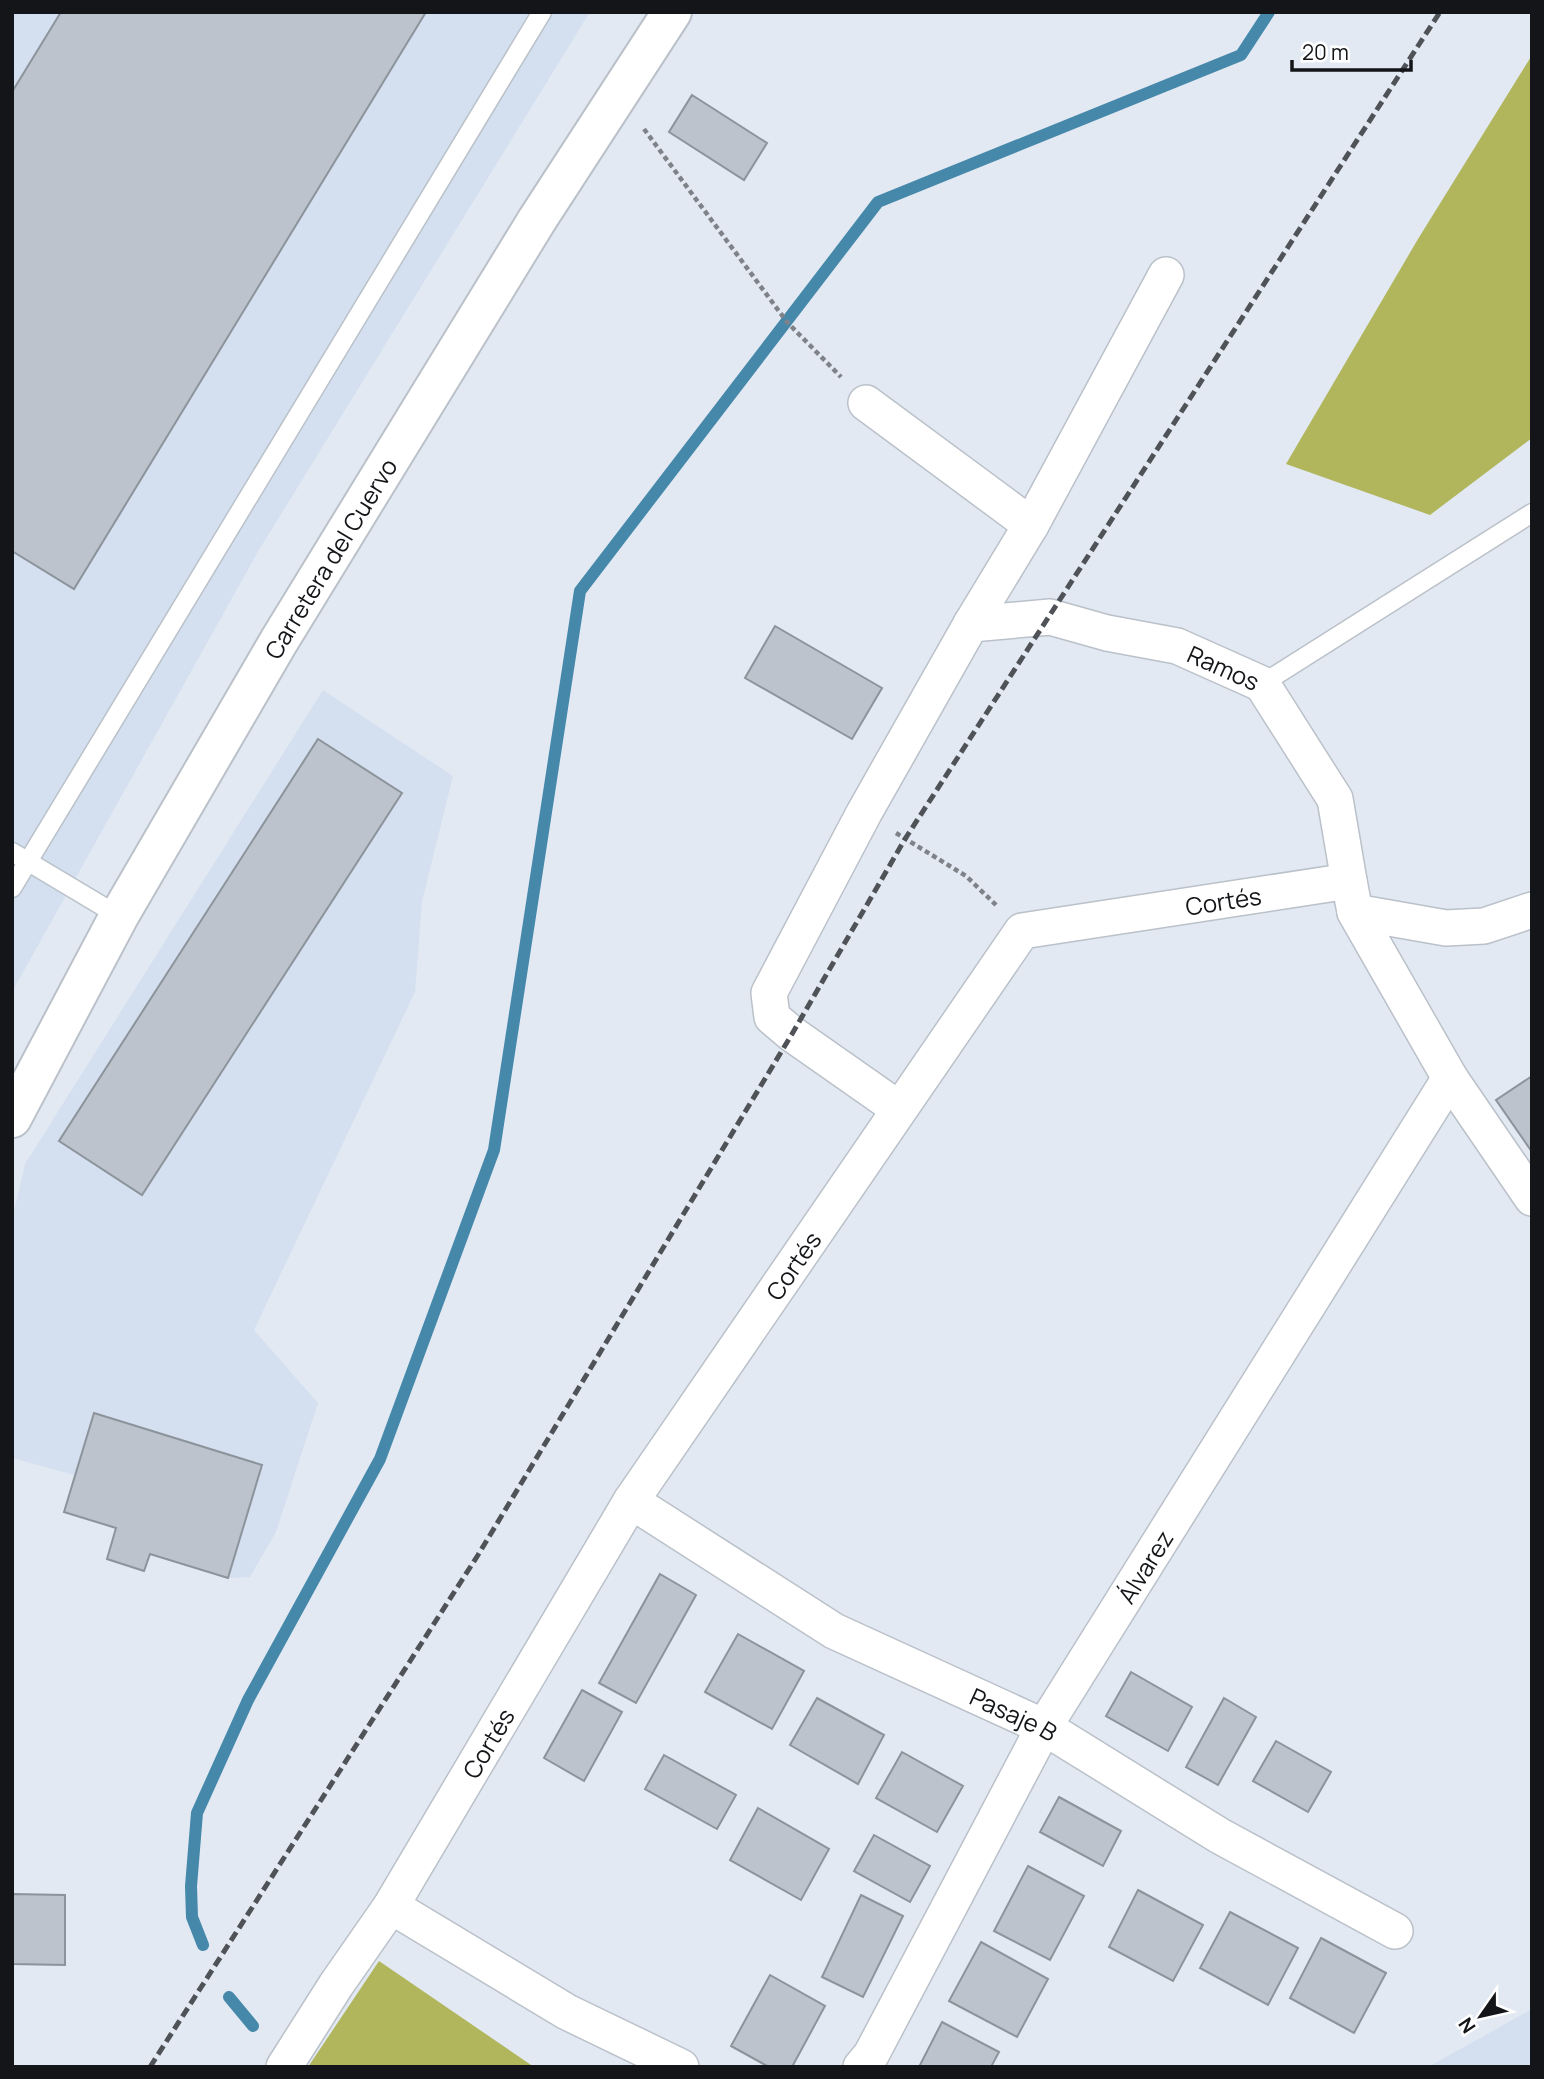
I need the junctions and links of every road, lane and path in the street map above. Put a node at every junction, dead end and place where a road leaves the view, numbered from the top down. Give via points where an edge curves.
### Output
1 (542, 12) edge
2 (672, 12) edge
3 (618, 94) junction
4 (1166, 275) dead end
5 (866, 402) joint
6 (1532, 513) edge
7 (1031, 525) junction
8 (971, 624) junction
9 (1262, 684) junction
10 (864, 813) junction
11 (12, 852) edge
12 (28, 861) junction
13 (12, 888) edge
14 (1352, 896) junction
15 (1532, 910) edge
16 (119, 916) junction
17 (1022, 931) junction
18 (1450, 1078) junction
19 (899, 1109) junction
20 (12, 1118) edge
21 (1532, 1198) edge
22 (631, 1501) junction
23 (1044, 1727) junction
24 (391, 1906) junction
25 (1395, 1931) dead end
26 (284, 2067) edge
27 (681, 2067) edge
28 (860, 2067) edge

1 - 12 lane
2 - 3 street, Carretera del Cuervo
3 - 5 path via 787,322
3 - 16 street, Carretera del Cuervo via 279,641
4 - 7 street
5 - 7 street
6 - 9 lane
7 - 8 street
8 - 9 street, Ramos via 1050,617 1177,646
8 - 10 street
9 - 14 street, Ramos via 1335,799
10 - 17 path via 966,876
10 - 19 street via 769,993 772,1017
11 - 12 lane
12 - 13 lane
12 - 16 lane
14 - 15 street, Cortés via 1446,928 1484,926
14 - 17 street, Cortés
14 - 18 street, Ramos
16 - 20 street, Carretera del Cuervo
17 - 19 street, Cortés
18 - 21 street, Ramos
18 - 23 street, Álvarez
19 - 22 street, Cortés
22 - 23 street, Pasaje B via 834,1631
22 - 24 street, Cortés
23 - 25 street, Pasaje B via 1220,1836
23 - 28 street, Álvarez via 871,2055
24 - 26 street, Cortés
24 - 27 street via 567,2012

